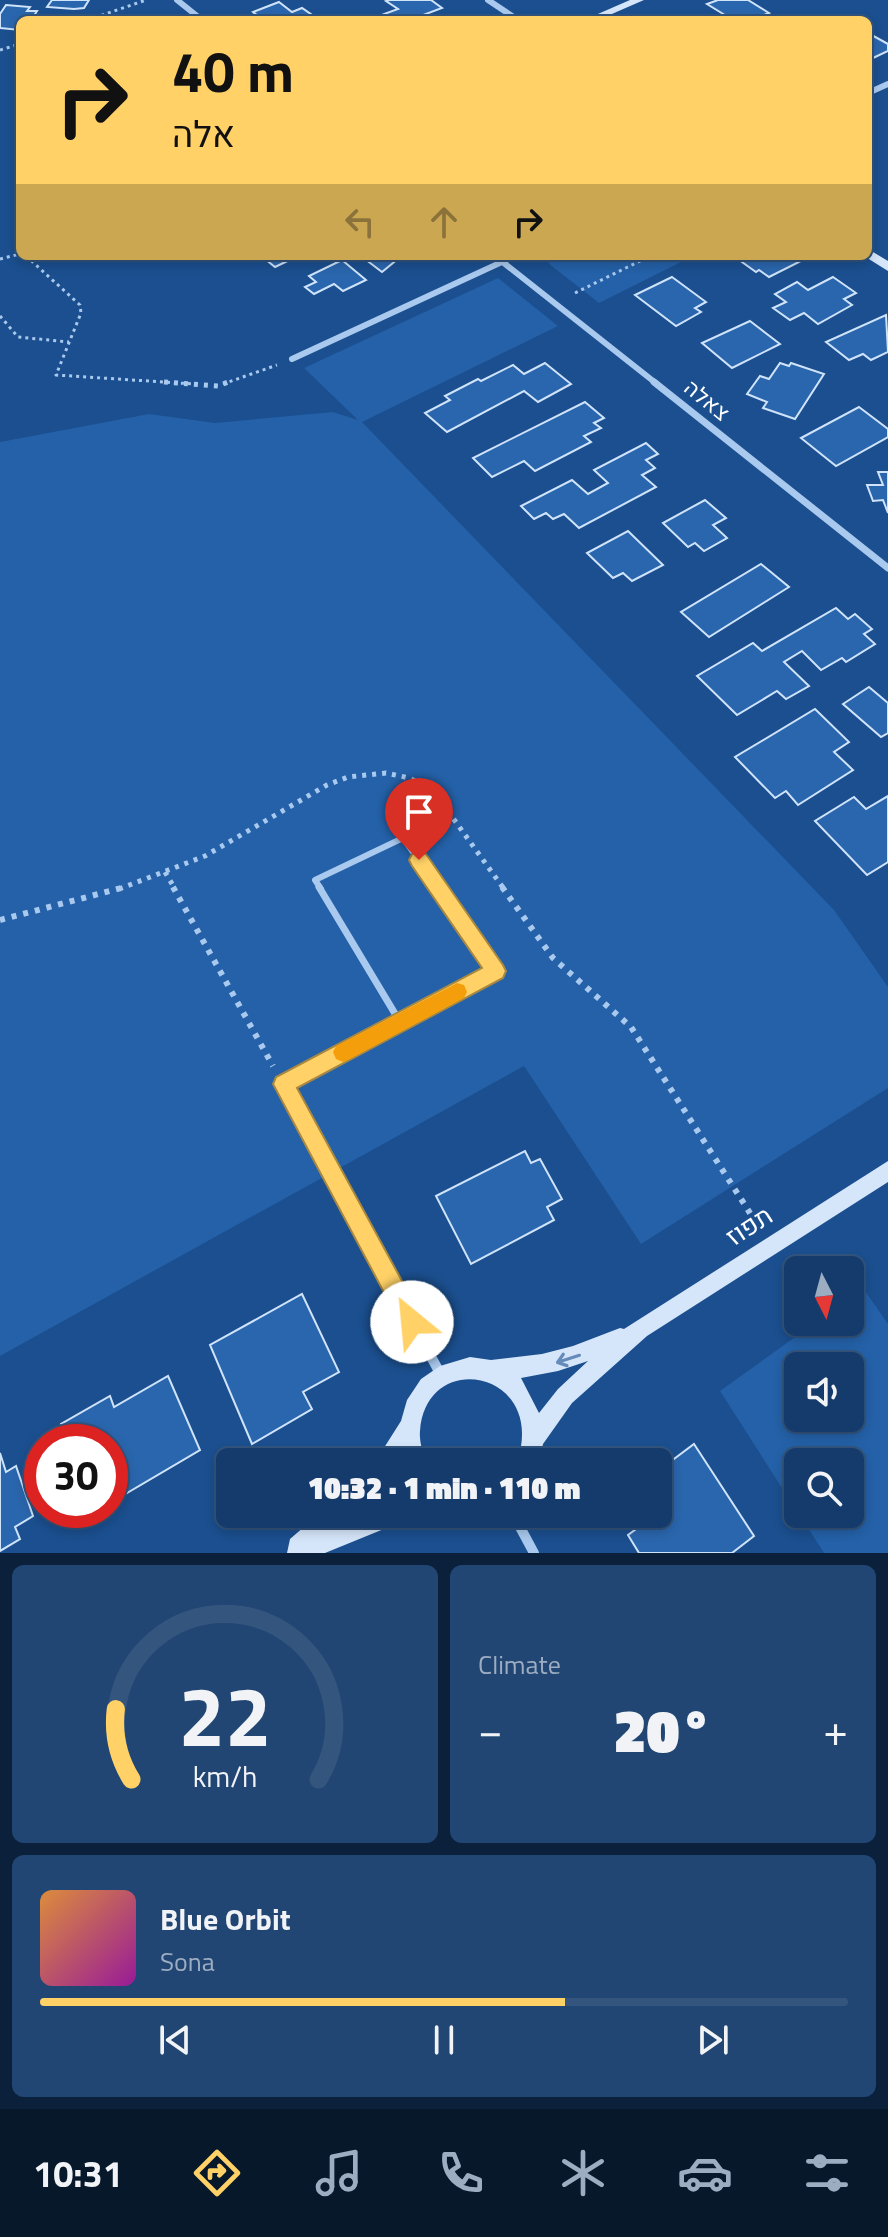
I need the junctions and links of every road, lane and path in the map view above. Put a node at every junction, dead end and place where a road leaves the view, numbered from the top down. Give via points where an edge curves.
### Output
1 (146, 0) edge
2 (177, 0) edge
3 (488, 0) edge
4 (639, 0) edge
5 (100, 16) edge
6 (197, 16) edge
7 (512, 16) edge
8 (599, 16) edge
9 (30, 260) edge
10 (500, 260) edge
11 (506, 260) edge
12 (642, 260) edge
13 (502, 262) junction
14 (556, 303) junction
15 (0, 316) edge
16 (69, 342) junction
17 (292, 359) joint
18 (888, 568) edge
19 (165, 872) junction
20 (0, 920) edge
21 (496, 971) joint
22 (400, 1022) junction
23 (283, 1084) junction
24 (888, 1171) edge
25 (771, 1245) junction
26 (640, 1329) junction
27 (488, 1369) junction
28 (441, 1375) junction
29 (409, 1427) junction
30 (533, 1440) junction
31 (395, 1448) edge
32 (412, 1448) edge
33 (531, 1448) edge
34 (320, 1528) edge
35 (359, 1528) edge
36 (521, 1528) edge
37 (291, 1553) edge
38 (298, 1553) edge
39 (534, 1553) edge

1 - 5 path
2 - 6 street
3 - 7 street
4 - 8 street
9 - 16 path via 80,305
10 - 13 street, צאלה
11 - 13 street
12 - 14 path
13 - 14 street, צאלה
13 - 17 street
14 - 18 street, צאלה
15 - 16 path via 18,337
16 - 17 path via 56,375 218,386
19 - 20 path via 110,893
19 - 23 path
19 - 25 path via 203,857 320,789 367,773 402,774 432,789 553,958 631,1027
21 - 22 street
21 - 22 lane via 403,838 315,880
22 - 23 street
23 - 28 street
24 - 25 street, תפוז
25 - 26 street, תפוז
26 -> 27 street, תפוז via 557,1363
26 - 30 street, תפוז via 565,1396
27 - 28 street, תפוז via 464,1367
27 - 30 street via 509,1381 525,1401
28 - 29 street via 423,1391
29 - 31 street
29 - 32 street
30 - 33 street
34 - 37 street
35 - 38 street
36 - 39 street

